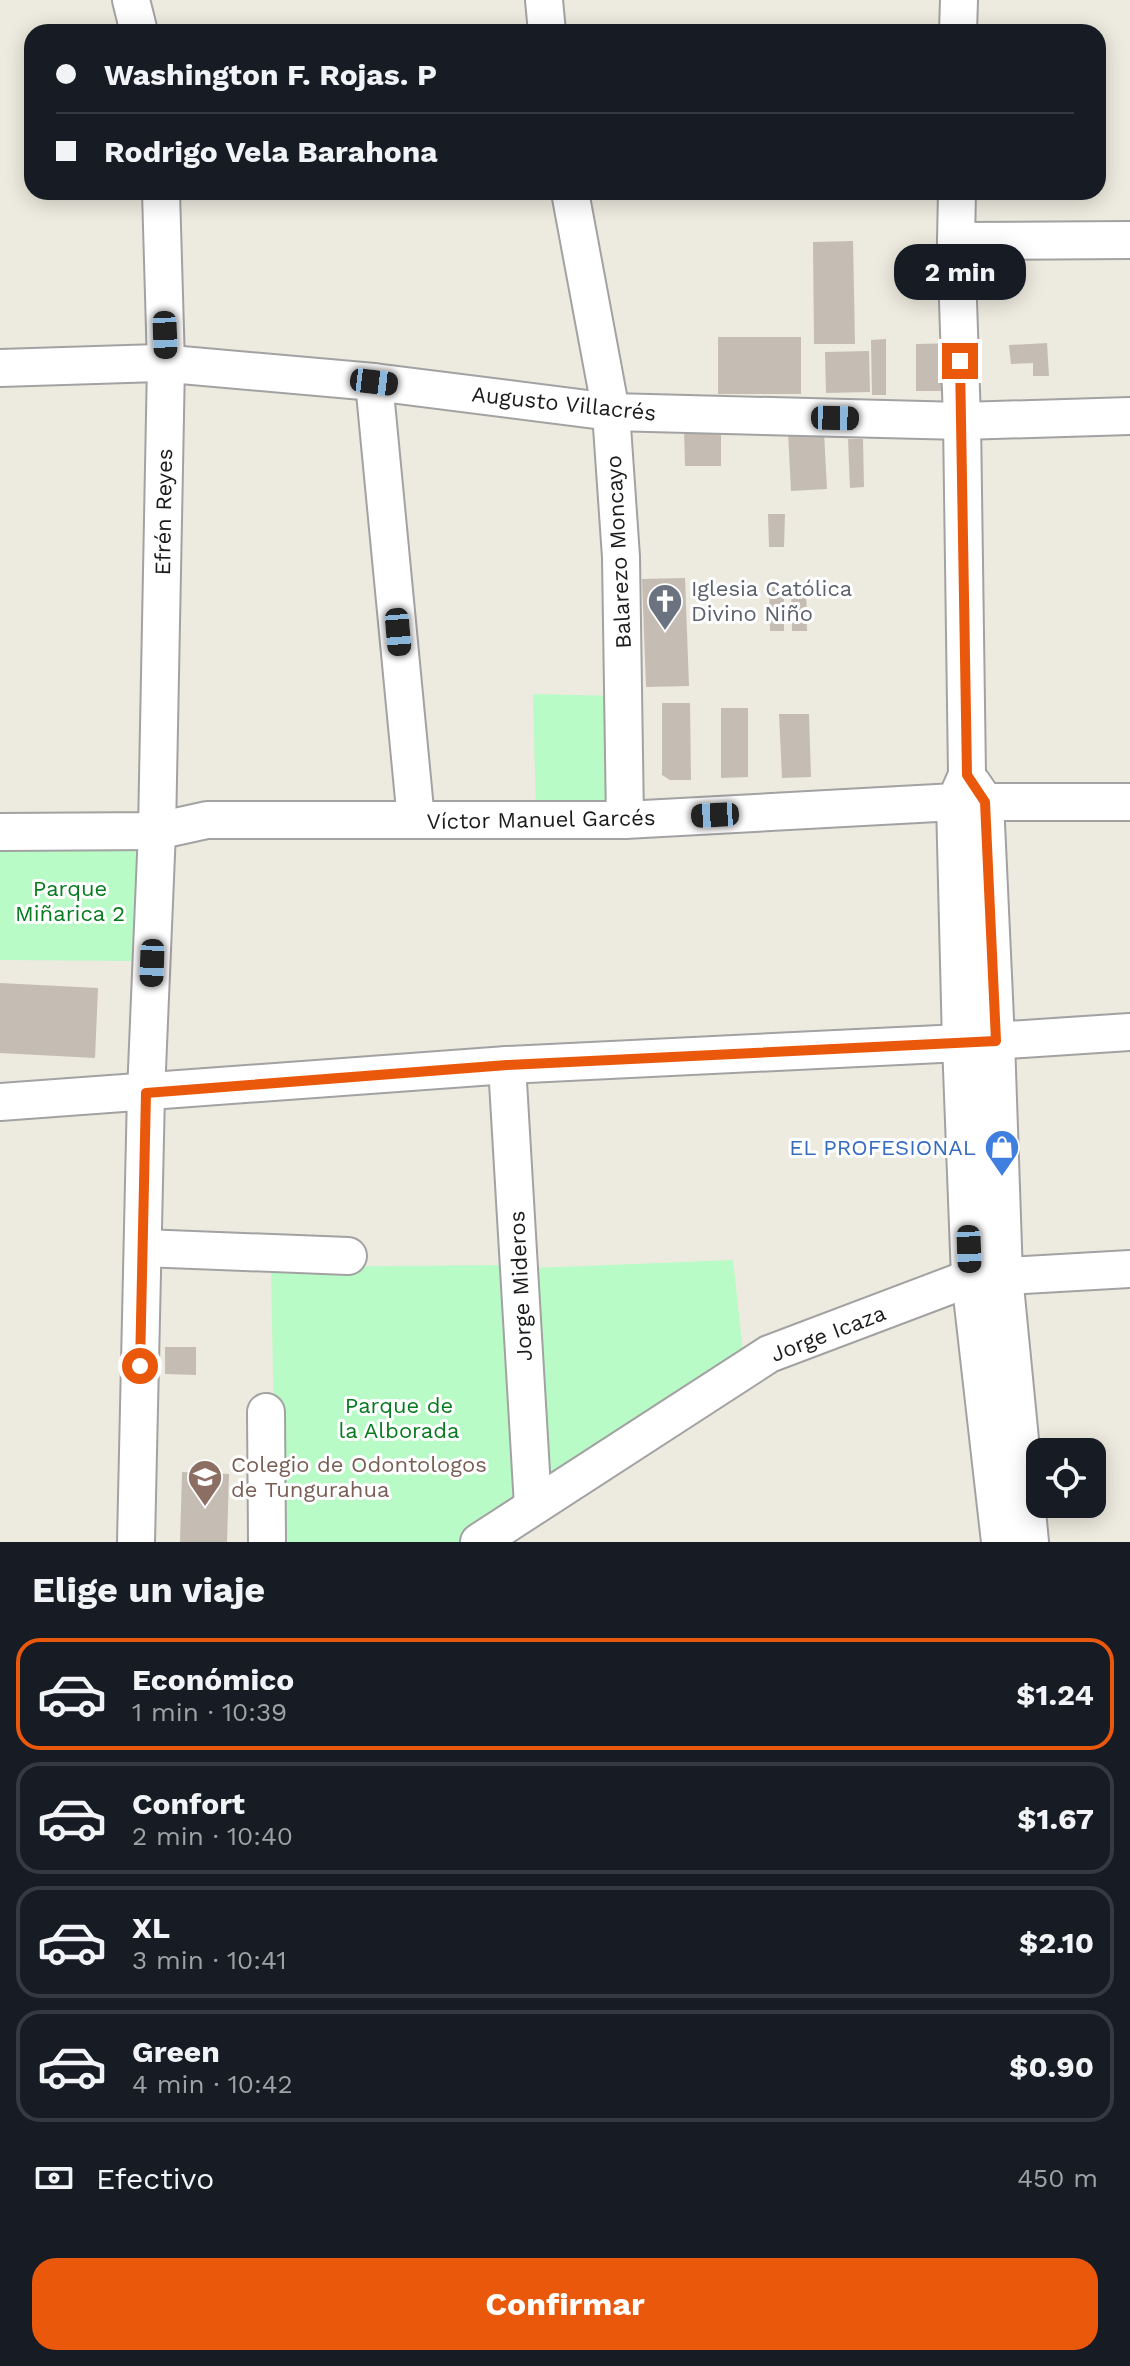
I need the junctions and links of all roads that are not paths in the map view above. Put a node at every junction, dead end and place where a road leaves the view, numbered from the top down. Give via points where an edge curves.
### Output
1 (131, 0) edge
2 (544, 0) edge
3 (959, 0) edge
4 (137, 24) edge
5 (546, 24) edge
6 (958, 24) edge
7 (161, 200) edge
8 (571, 200) edge
9 (957, 200) edge
10 (1130, 240) edge
11 (956, 241) junction
12 (166, 364) junction
13 (0, 368) edge
14 (374, 382) junction
15 (611, 412) junction
16 (1130, 416) edge
17 (962, 421) junction
18 (969, 793) junction
19 (1130, 802) edge
20 (416, 820) junction
21 (625, 820) junction
22 (157, 831) junction
23 (0, 832) edge
24 (1130, 1032) edge
25 (996, 1041) junction
26 (961, 1043) junction
27 (507, 1065) junction
28 (146, 1093) junction
29 (0, 1102) edge
30 (143, 1248) junction
31 (348, 1256) dead end
32 (1130, 1269) edge
33 (987, 1277) junction
34 (266, 1412) dead end
35 (533, 1506) junction
36 (136, 1542) edge
37 (267, 1542) edge
38 (479, 1542) edge
39 (1000, 1542) edge
40 (1030, 1542) edge

1 - 4 street
2 - 5 street
3 - 6 street
7 - 12 street, Efrén Reyes
8 - 15 street, Balarezo Moncayo
9 - 11 street
10 - 11 street
11 - 17 street
12 - 13 street, Augusto Villacrés
12 - 14 street, Augusto Villacrés
12 - 22 street, Efrén Reyes
14 - 15 street, Augusto Villacrés
14 - 20 street
15 - 17 street, Augusto Villacrés
15 - 21 street, Balarezo Moncayo via 621,557
16 - 17 street, Augusto Villacrés
17 - 18 street
18 - 19 street, Víctor Manuel Garcés
18 - 21 street, Víctor Manuel Garcés
18 - 25 street
18 - 26 street
20 - 21 street, Víctor Manuel Garcés
20 - 22 street, Víctor Manuel Garcés via 207,820
22 - 23 street, Víctor Manuel Garcés
22 - 28 street, Efrén Reyes
24 - 25 street
25 - 26 street
25 - 33 street
26 - 27 street
26 - 33 street
27 - 28 street
27 - 35 street, Jorge Mideros
28 - 29 street
28 - 30 street, Efrén Reyes
30 - 31 street
30 - 36 street, Efrén Reyes
32 - 33 street, Jorge Icaza
33 - 35 street, Jorge Icaza via 769,1354
33 - 39 street
33 - 40 street
34 - 37 street
35 - 38 street, Jorge Icaza

